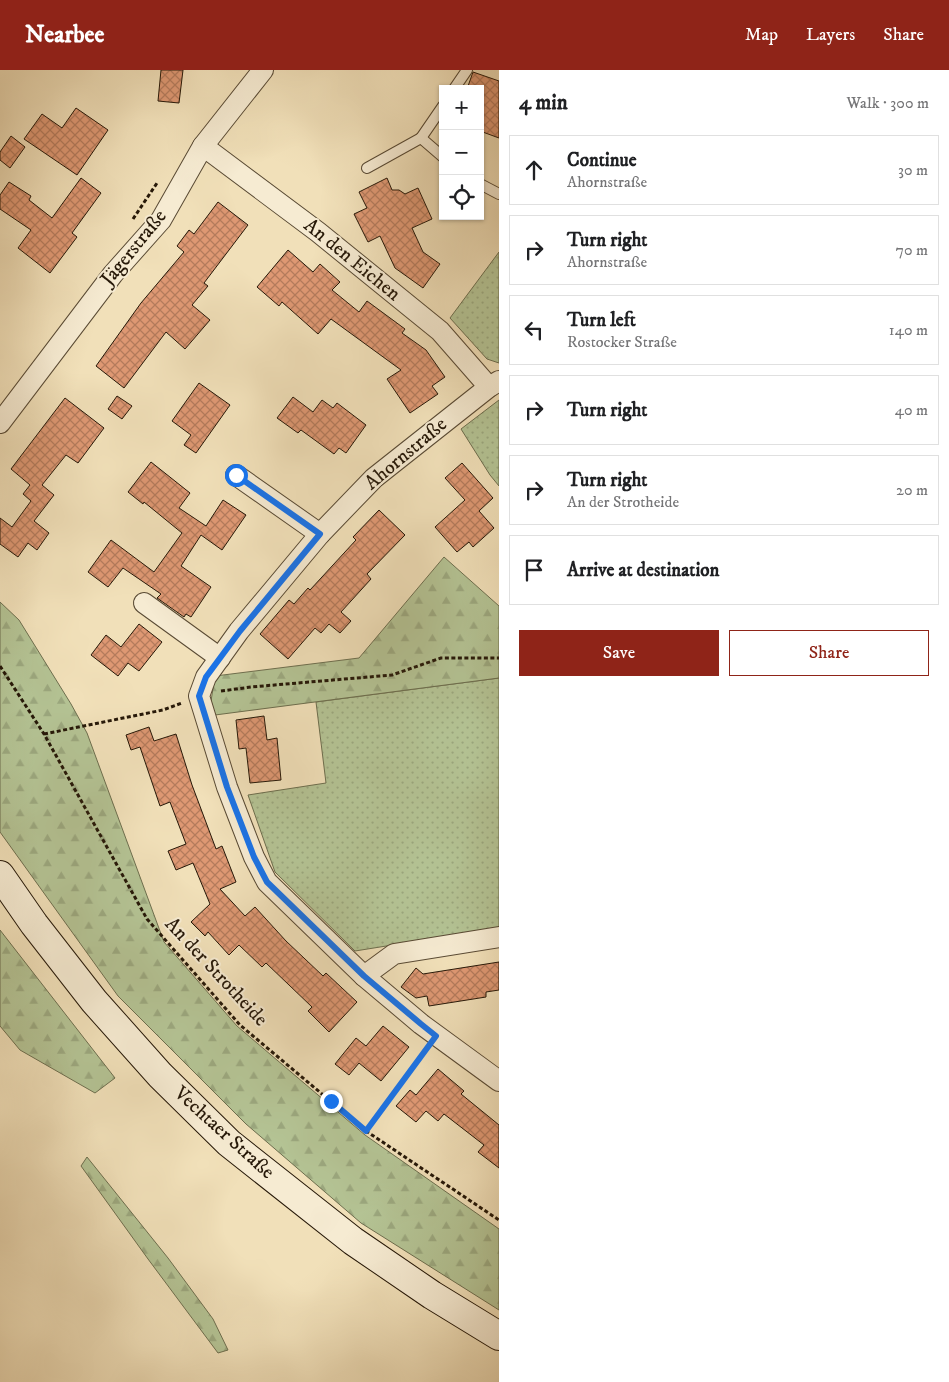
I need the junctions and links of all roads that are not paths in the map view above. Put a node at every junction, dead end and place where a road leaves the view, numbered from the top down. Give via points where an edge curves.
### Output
1 (263, 70) edge
2 (467, 70) edge
3 (457, 85) edge
4 (439, 112) edge
5 (421, 138) junction
6 (203, 146) junction
7 (439, 154) edge
8 (366, 168) dead end
9 (484, 186) edge
10 (499, 194) edge
11 (494, 384) edge
12 (0, 423) edge
13 (236, 475) dead end
14 (320, 534) junction
15 (144, 604) dead end
16 (220, 658) junction
17 (0, 875) edge
18 (499, 937) edge
19 (364, 976) junction
20 (499, 1080) edge
21 (499, 1336) edge

1 - 6 street, Jägerstraße
2 - 3 lane
4 - 5 lane
5 - 7 lane
5 - 8 lane
6 - 11 street, An den Eichen via 318,232 440,331
6 - 12 street, Jägerstraße via 161,220 113,274
9 - 10 lane
11 - 14 street, Ahornstraße via 374,478
13 - 14 street
14 - 16 street, Ahornstraße
15 - 16 street
16 - 19 street, Ahornstraße via 206,677 199,696 227,787 254,857 267,882
17 - 21 main road, Vechtaer Straße via 94,1001 160,1075 229,1143 352,1241
18 - 19 street via 394,954
19 - 20 street via 436,1036

